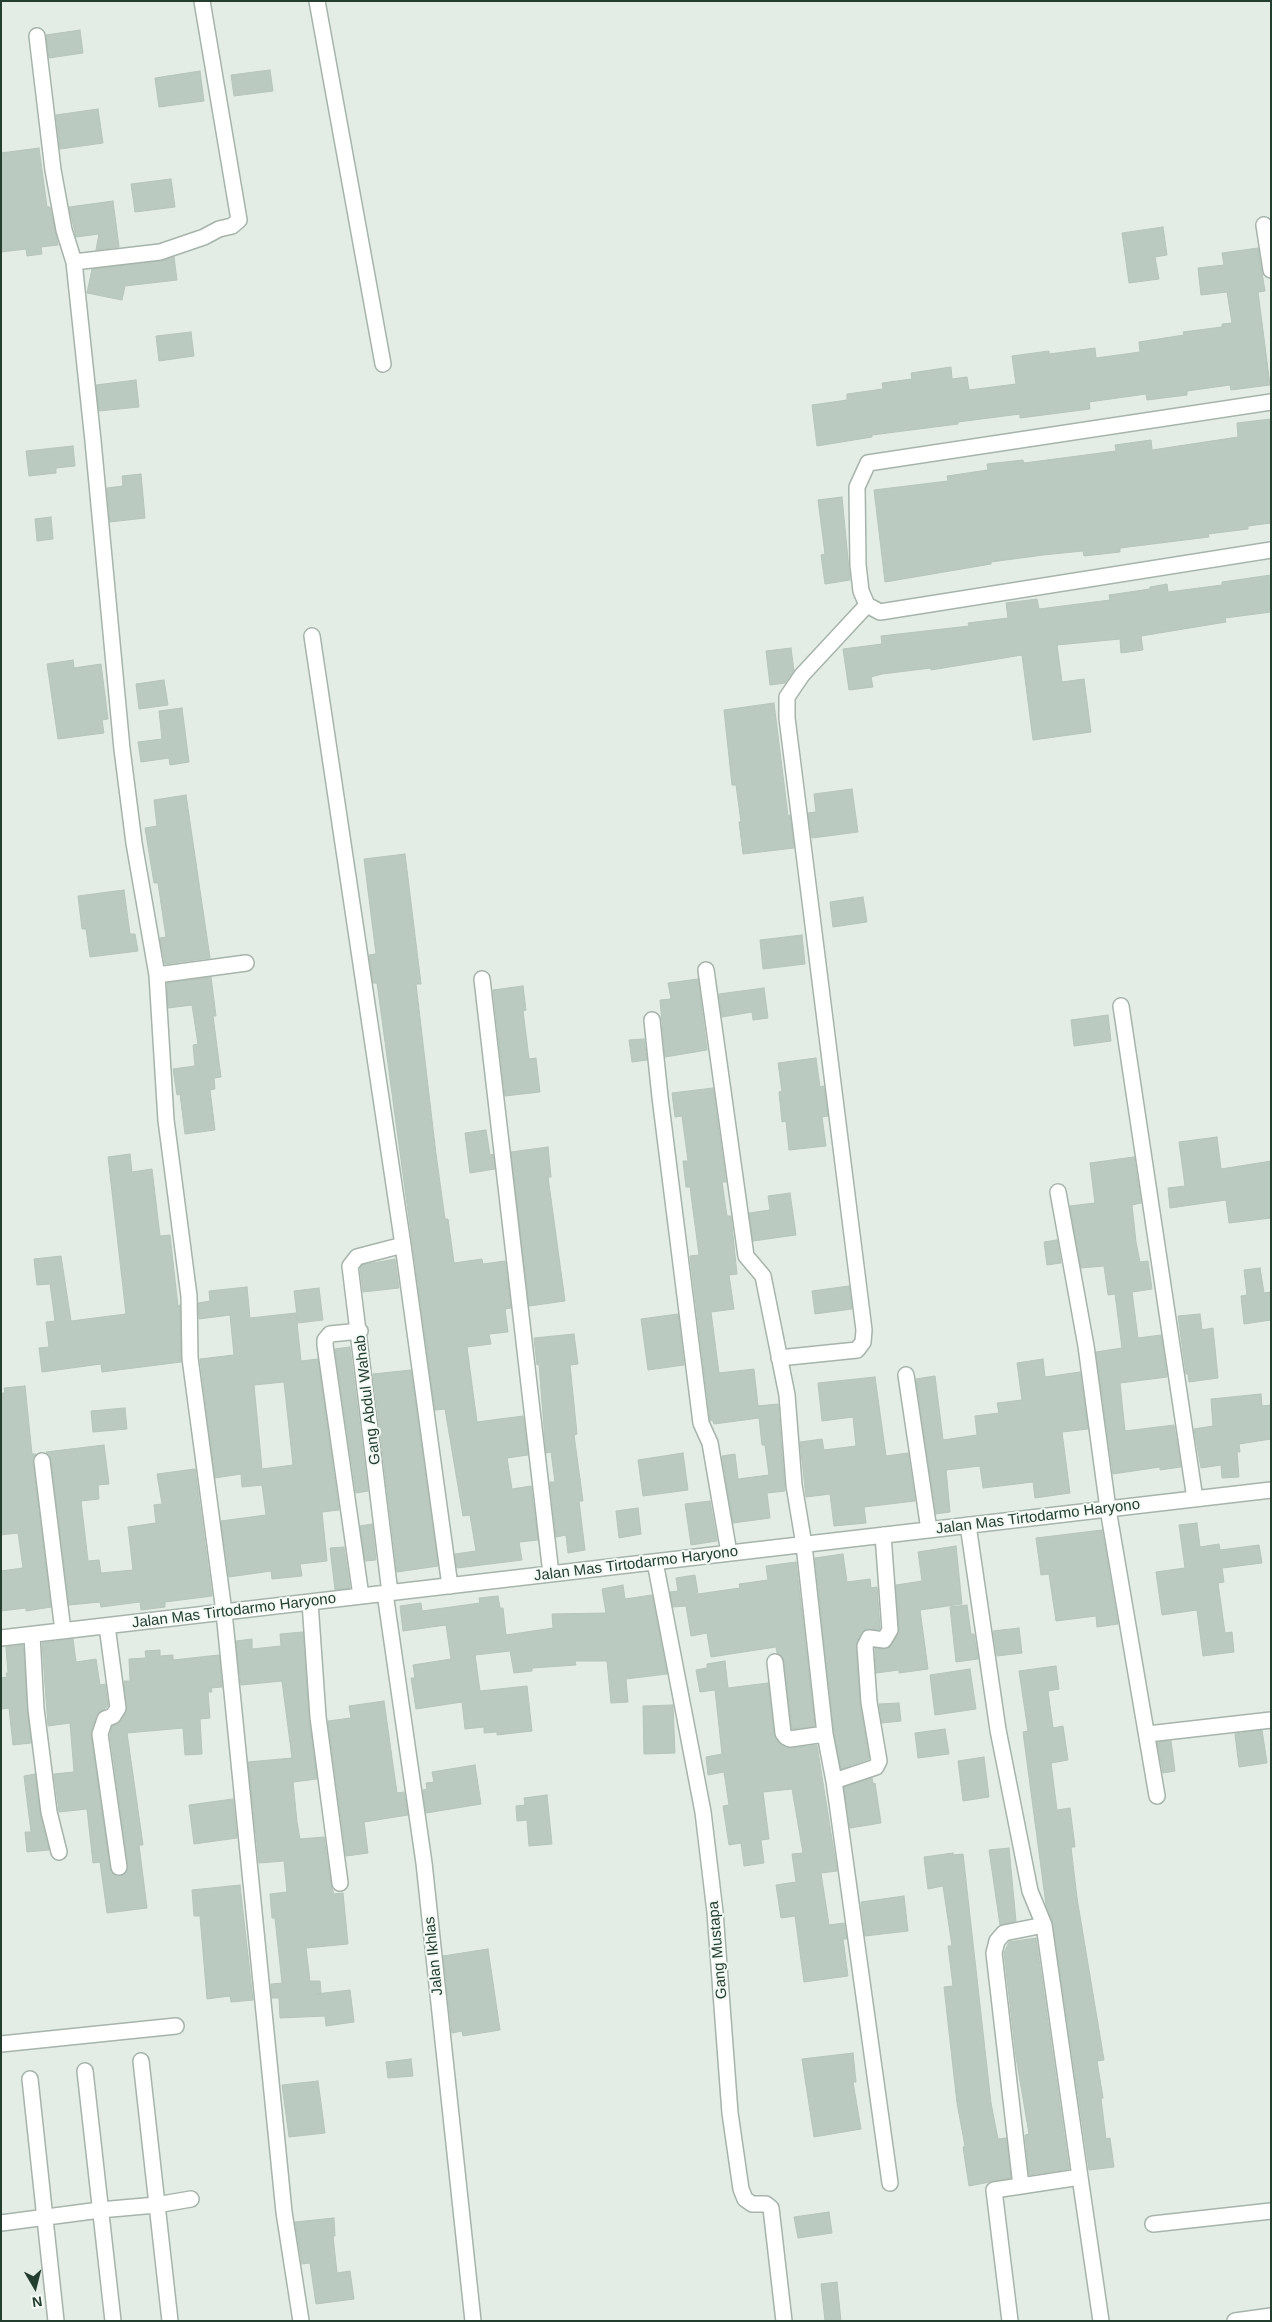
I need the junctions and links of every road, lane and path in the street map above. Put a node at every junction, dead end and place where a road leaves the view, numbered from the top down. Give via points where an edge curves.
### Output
1 (202, 1) edge
2 (317, 1) edge
3 (37, 36) dead end
4 (1264, 225) dead end
5 (74, 262) junction
6 (1271, 270) edge
7 (383, 364) dead end
8 (1271, 402) edge
9 (1271, 550) edge
10 (867, 605) junction
11 (312, 636) dead end
12 (246, 963) dead end
13 (706, 970) dead end
14 (157, 975) junction
15 (482, 979) dead end
16 (1121, 1006) dead end
17 (652, 1020) dead end
18 (1058, 1192) dead end
19 (403, 1245) junction
20 (360, 1331) junction
21 (779, 1358) junction
22 (906, 1375) dead end
23 (42, 1461) dead end
24 (1271, 1490) edge
25 (1195, 1499) junction
26 (1108, 1509) junction
27 (968, 1525) junction
28 (929, 1530) junction
29 (883, 1535) junction
30 (804, 1544) junction
31 (729, 1553) junction
32 (655, 1562) junction
33 (551, 1574) junction
34 (450, 1586) junction
35 (388, 1593) junction
36 (361, 1596) junction
37 (310, 1602) junction
38 (224, 1612) junction
39 (107, 1626) junction
40 (63, 1631) junction
41 (32, 1635) junction
42 (1, 1638) edge
43 (775, 1662) dead end
44 (1271, 1720) edge
45 (825, 1734) junction
46 (1148, 1734) junction
47 (834, 1781) junction
48 (1158, 1796) dead end
49 (59, 1852) dead end
50 (119, 1867) dead end
51 (340, 1882) dead end
52 (1044, 1925) junction
53 (176, 2026) dead end
54 (1, 2044) edge
55 (141, 2061) dead end
56 (85, 2071) dead end
57 (30, 2079) dead end
58 (1080, 2177) junction
59 (890, 2183) dead end
60 (1021, 2186) junction
61 (191, 2199) dead end
62 (156, 2205) junction
63 (100, 2210) junction
64 (1271, 2211) edge
65 (46, 2218) junction
66 (1, 2223) edge
67 (1153, 2224) dead end
68 (1271, 2316) edge
69 (56, 2321) edge
70 (113, 2321) edge
71 (170, 2321) edge
72 (301, 2321) edge
73 (472, 2321) edge
74 (784, 2321) edge
75 (1010, 2321) edge
76 (1101, 2321) edge
77 (1235, 2321) edge

1 - 5 street via 239,220 204,238 160,252
2 - 7 street
3 - 5 street via 53,170 64,230
4 - 6 street
5 - 14 street via 122,750
8 - 10 street via 868,463 857,487 858,565 861,590
9 - 10 street via 880,612
10 - 21 street via 802,675 787,697 863,1342 857,1350
11 - 19 street
12 - 14 street
13 - 21 street via 746,1256 763,1276
14 - 38 street via 166,1120 188,1296 190,1358
15 - 33 street
16 - 25 street
17 - 31 street via 701,1423 710,1442
18 - 26 street via 1086,1346
19 - 20 street, Gang Abdul Wahab via 357,1257 350,1266
19 - 34 street
20 - 35 street, Gang Abdul Wahab
20 - 36 street via 330,1334 325,1345
21 - 30 street via 787,1395 794,1486
22 - 28 street
23 - 40 street
24 - 25 street, Jalan Mas Tirtodarmo Haryono
25 - 26 street, Jalan Mas Tirtodarmo Haryono
26 - 27 street, Jalan Mas Tirtodarmo Haryono
26 - 46 street
27 - 28 street, Jalan Mas Tirtodarmo Haryono
27 - 52 street via 998,1730 1030,1891
28 - 29 street, Jalan Mas Tirtodarmo Haryono
29 - 30 street, Jalan Mas Tirtodarmo Haryono
29 - 47 street via 890,1630 884,1640 869,1638 865,1646 869,1702 879,1761 876,1767
30 - 31 street, Jalan Mas Tirtodarmo Haryono
30 - 45 street
31 - 32 street, Jalan Mas Tirtodarmo Haryono
32 - 33 street, Jalan Mas Tirtodarmo Haryono
32 - 74 street, Gang Mustapa via 703,1812 715,1912 730,2113 741,2189 745,2199 752,2204 766,2204 771,2208
33 - 34 street, Jalan Mas Tirtodarmo Haryono
34 - 35 street, Jalan Mas Tirtodarmo Haryono
35 - 36 street, Jalan Mas Tirtodarmo Haryono
35 - 73 street, Jalan Ikhlas via 424,1863
36 - 37 street, Jalan Mas Tirtodarmo Haryono
37 - 38 street, Jalan Mas Tirtodarmo Haryono
37 - 51 street via 318,1717
38 - 39 street, Jalan Mas Tirtodarmo Haryono
38 - 72 street via 284,2212
39 - 40 street, Jalan Mas Tirtodarmo Haryono
39 - 50 street via 118,1708 113,1716 104,1719 100,1734
40 - 41 street, Jalan Mas Tirtodarmo Haryono
41 - 42 street, Jalan Mas Tirtodarmo Haryono
41 - 49 street via 36,1709 49,1812
43 - 45 street via 783,1733 790,1739
44 - 46 street
45 - 47 street
46 - 48 street
47 - 59 street
52 - 58 street
52 - 60 street via 1004,1933 997,1940 994,1953
53 - 54 street
55 - 62 street
56 - 63 street
57 - 65 street
58 - 60 street
58 - 76 street
60 - 75 street via 994,2190
61 - 62 street
62 - 63 street
62 - 71 street
63 - 65 street
63 - 70 street
64 - 67 street
65 - 66 street
65 - 69 street
68 - 77 street

